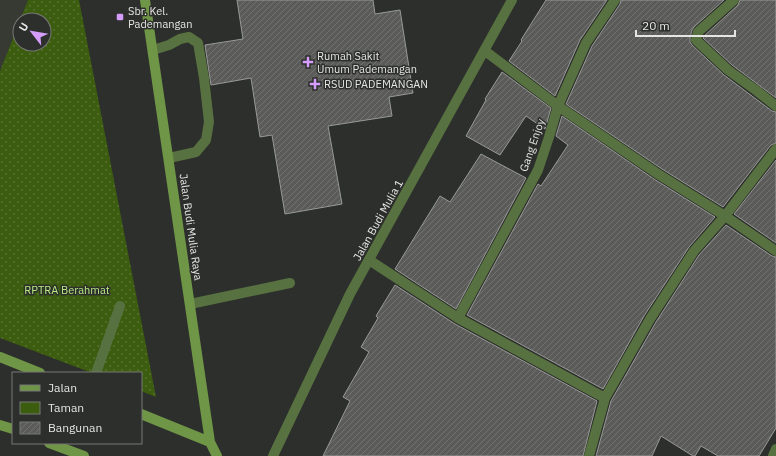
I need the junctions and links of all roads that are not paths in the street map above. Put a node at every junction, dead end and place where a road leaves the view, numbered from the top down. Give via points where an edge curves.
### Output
1 (145, 0) edge
2 (512, 0) edge
3 (614, 0) edge
4 (734, 0) edge
5 (153, 50) junction
6 (485, 51) junction
7 (558, 106) junction
8 (776, 106) edge
9 (776, 149) edge
10 (169, 158) junction
11 (725, 216) junction
12 (776, 251) edge
13 (369, 260) junction
14 (290, 283) dead end
15 (190, 304) junction
16 (120, 306) dead end
17 (458, 318) junction
18 (0, 357) edge
19 (38, 372) edge
20 (96, 372) edge
21 (605, 398) junction
22 (142, 414) edge
23 (0, 425) edge
24 (12, 430) edge
25 (210, 442) junction
26 (51, 444) edge
27 (776, 449) edge
28 (71, 454) edge
29 (84, 456) edge
30 (217, 456) edge
31 (273, 456) edge
32 (589, 456) edge
33 (773, 456) edge

1 - 5 street, Jalan Budi Mulia Raya
2 - 6 street, Jalan Budi Mulia 1
3 - 7 street, Gang Enjoy via 586,43
4 - 8 street via 698,32 696,40 728,70
5 - 10 street, Jalan Budi Mulia Raya
5 - 10 street via 190,37 198,43 204,78 209,122 206,140 196,152
6 - 7 street
6 - 13 street, Jalan Budi Mulia 1
7 - 11 street
7 - 17 street, Gang Enjoy via 538,170
9 - 11 street
10 - 15 street, Jalan Budi Mulia Raya
11 - 12 street
11 - 21 street via 694,251 650,319
13 - 17 street
13 - 31 street, Jalan Budi Mulia 1 via 350,294
14 - 15 street
15 - 25 street, Jalan Budi Mulia Raya
16 - 20 street
17 - 21 street
18 - 19 street
21 - 32 street
22 - 25 street
23 - 24 street
25 - 30 street, Jalan Budi Mulia Raya
26 - 28 street
27 - 33 street
28 - 29 street

